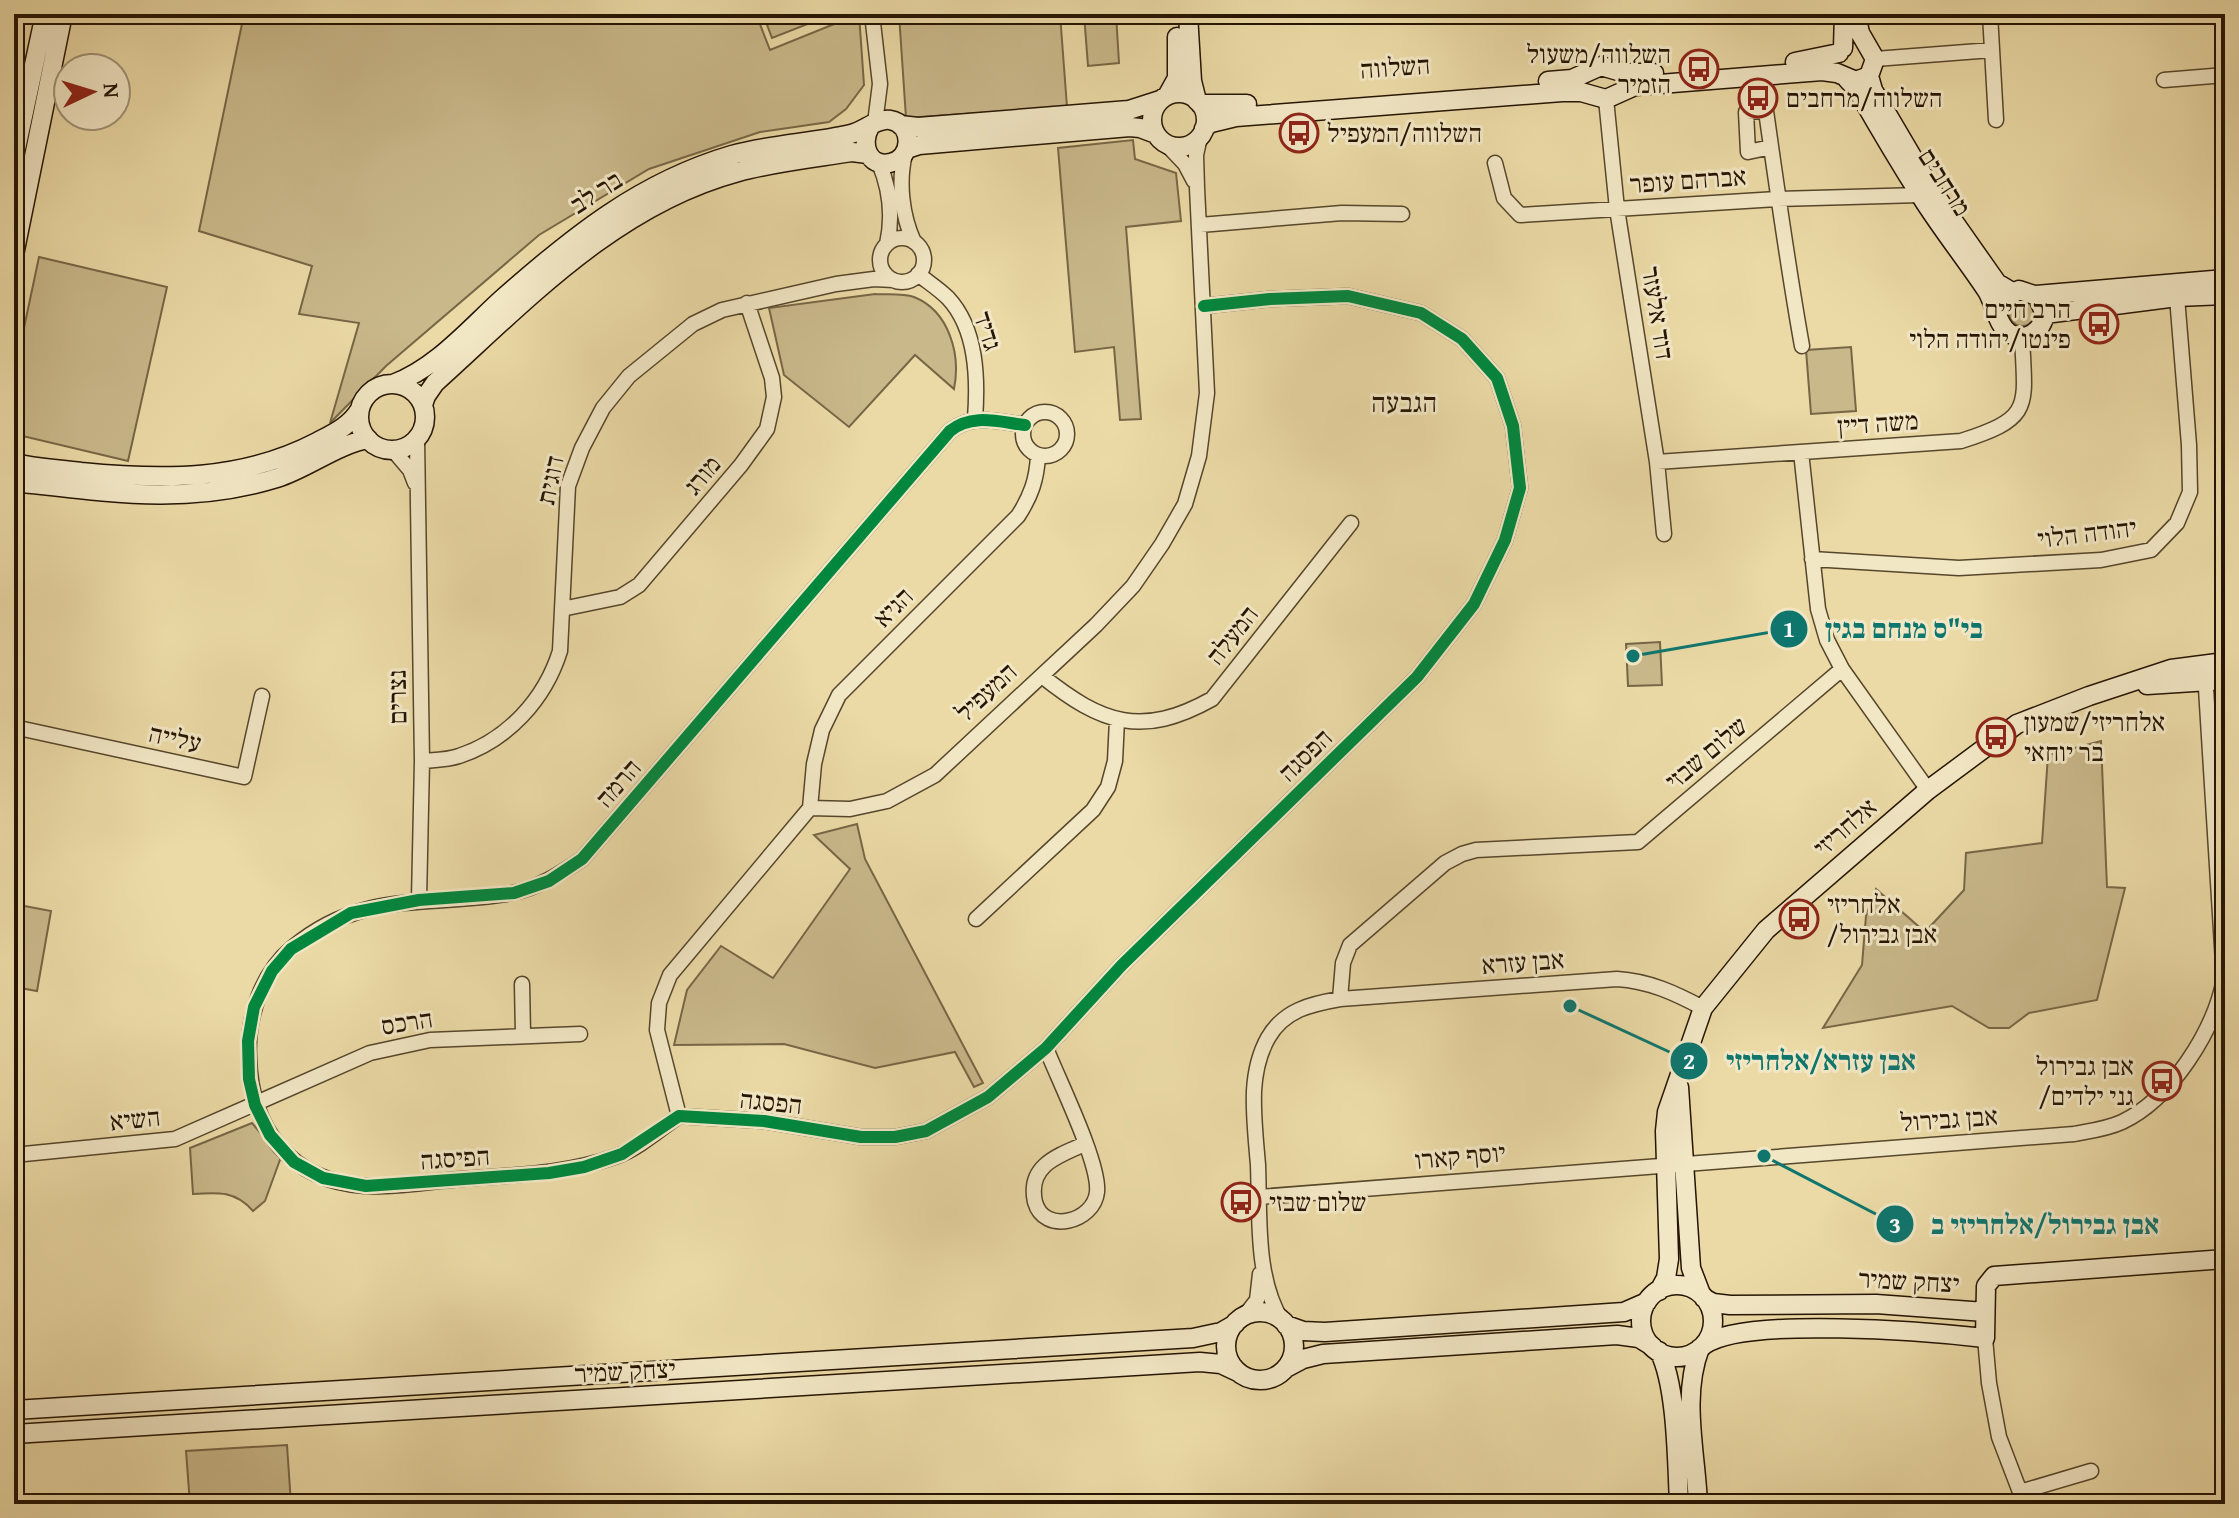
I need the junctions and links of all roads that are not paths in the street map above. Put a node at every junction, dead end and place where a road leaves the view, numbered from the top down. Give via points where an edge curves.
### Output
1 (45, 14) edge
2 (63, 14) edge
3 (872, 14) edge
4 (1175, 14) edge
5 (1188, 14) edge
6 (1844, 14) edge
7 (1856, 14) edge
8 (1990, 14) edge
9 (1841, 50) junction
10 (1992, 50) junction
11 (1871, 61) junction
12 (1613, 69) junction
13 (1591, 71) junction
14 (2225, 75) edge
15 (1846, 78) junction
16 (2164, 80) dead end
17 (880, 84) junction
18 (1604, 96) junction
19 (1164, 98) junction
20 (1199, 103) junction
21 (1996, 120) dead end
22 (898, 124) junction
23 (873, 125) junction
24 (1202, 132) junction
25 (1161, 139) junction
26 (1771, 147) dead end
27 (906, 152) junction
28 (36, 153) junction
29 (14, 155) edge
30 (874, 158) junction
31 (1495, 163) dead end
32 (1197, 193) junction
33 (1920, 195) junction
34 (1777, 199) junction
35 (1617, 209) junction
36 (1402, 214) dead end
37 (1200, 225) junction
38 (914, 242) junction
39 (883, 251) junction
40 (14, 255) edge
41 (918, 274) junction
42 (2225, 279) edge
43 (893, 280) junction
44 (836, 284) junction
45 (2012, 292) junction
46 (2036, 295) junction
47 (2225, 295) edge
48 (2177, 297) junction
49 (747, 303) junction
50 (1204, 306) junction
51 (1998, 314) junction
52 (2045, 314) junction
53 (2022, 337) junction
54 (1802, 346) dead end
55 (393, 384) junction
56 (423, 405) junction
57 (360, 409) junction
58 (975, 419) junction
59 (1025, 425) junction
60 (368, 439) junction
61 (417, 439) junction
62 (393, 450) junction
63 (1801, 452) junction
64 (1038, 455) junction
65 (1657, 462) junction
66 (14, 463) edge
67 (14, 482) edge
68 (419, 495) junction
69 (1351, 523) dead end
70 (1664, 534) dead end
71 (1812, 559) junction
72 (562, 609) junction
73 (2225, 662) edge
74 (1842, 669) junction
75 (2206, 672) junction
76 (1042, 676) junction
77 (2225, 680) edge
78 (262, 696) dead end
79 (1117, 720) junction
80 (14, 727) edge
81 (422, 761) junction
82 (1928, 790) junction
83 (810, 808) junction
84 (419, 900) junction
85 (976, 919) dead end
86 (522, 984) dead end
87 (1340, 999) junction
88 (1703, 1008) junction
89 (523, 1034) junction
90 (580, 1034) dead end
91 (1046, 1048) junction
92 (255, 1105) junction
93 (679, 1116) junction
94 (1085, 1144) junction
95 (14, 1155) edge
96 (1674, 1163) junction
97 (1259, 1197) junction
98 (1262, 1246) junction
99 (2225, 1259) edge
100 (1653, 1296) junction
101 (1703, 1296) junction
102 (1985, 1312) junction
103 (1239, 1321) junction
104 (1284, 1323) junction
105 (1985, 1338) junction
106 (1702, 1346) junction
107 (1655, 1349) junction
108 (1286, 1368) junction
109 (1238, 1372) junction
110 (14, 1410) edge
111 (14, 1434) edge
112 (2091, 1471) dead end
113 (1679, 1504) edge
114 (1698, 1504) edge

1 - 29 street
2 - 28 street
3 - 17 street
4 - 19 street via 1178,68 1174,87
5 - 20 street via 1192,81
6 - 9 street
7 - 11 street, מרחבים
8 - 10 street
9 - 11 street via 1859,43
9 - 12 street via 1808,61 1657,73
9 - 15 street via 1838,69
10 - 11 street
10 - 21 street
11 - 15 street via 1856,81
11 - 45 street, מרחבים via 1873,90 1933,192 1997,283
12 - 13 street via 1601,66
12 - 18 street via 1619,79
13 - 18 street via 1586,85
13 - 20 street, השלווה via 1562,80 1222,106
14 - 16 street
15 - 18 street, השלווה via 1822,71 1635,86
15 - 33 street, מרחבים
17 - 22 street
17 - 23 street
18 - 24 street, השלווה via 1562,92 1236,117 1211,123
18 - 35 street, דוד אלעזר
19 - 20 street via 1183,93
19 - 22 street via 1129,110 918,127
19 - 25 street via 1152,115
20 - 24 street via 1204,112
22 - 23 street via 882,120
22 - 27 street via 907,133
23 - 30 street via 864,140
23 - 55 street, בר לב via 850,134 731,155 619,205 563,245 425,368
24 - 25 street via 1180,147
24 - 32 street, המעפיל via 1196,155
25 - 27 street via 1130,127 927,144
25 - 32 street, המעפיל via 1185,164
26 - 34 street
27 - 30 street via 893,163
27 - 38 street via 904,206
28 - 29 street
28 - 40 street
30 - 39 street via 885,176 890,212
30 - 56 street, בר לב via 852,152 736,172 628,220 574,259 435,383
31 - 35 street, אברהם עופר via 1504,198 1520,215
32 - 37 street, המעפיל
33 - 34 street, אברהם עופר
33 - 51 street, מרחבים
34 - 35 street, אברהם עופר
34 - 54 street
35 - 65 street, דוד אלעזר
36 - 37 street via 1342,213
37 - 50 street, המעפיל
38 - 39 street via 900,238
38 - 41 street via 923,253
39 - 43 street via 883,270
39 - 44 street, דוגית via 860,275
41 - 43 street via 907,281
41 - 58 street, גדיד via 948,298 962,318 975,371
42 - 46 street
43 - 44 street, דוגית
44 - 49 street, דוגית
45 - 46 street
45 - 51 street via 2002,300
46 - 52 street
47 - 48 street
48 - 52 street
48 - 71 street, יהודה הלוי via 2190,492 2177,523 2151,550 2101,560 1959,568
49 - 72 street, דוגית via 693,324 644,361 603,408 568,486
49 - 72 street, מורג via 772,378 767,429 639,585 620,597
50 - 76 street, המעפיל via 1207,393 1199,456 1185,504 1133,586
50 - 91 street, הפסגה via 1348,296 1421,313 1462,339 1497,378 1513,426 1520,488 1505,540 1474,604 1417,677 1122,965
51 - 53 street via 2003,328
52 - 53 street via 2040,328
53 - 63 street, משה דיין via 2024,399 2013,418 1994,430 1961,441
55 - 56 street via 409,388
55 - 57 street via 368,394
56 - 61 street via 426,417
57 - 60 street
57 - 66 street via 351,422 310,445 219,475 119,476
58 - 59 street
58 - 84 street, הרמה via 961,421 950,431 582,859 549,881 514,893
59 - 64 street via 1025,443
59 - 64 street via 1040,412 1053,413 1064,422 1067,435 1062,447 1051,455
60 - 62 street
60 - 67 street via 279,477 222,492 160,495
61 - 62 street
61 - 68 street, נצרים
62 - 68 street, נצרים via 410,470
63 - 65 street, משה דיין
63 - 71 street
64 - 83 street, הגיא via 1030,498 1018,516 839,695 822,730
65 - 70 street, דוד אלעזר
68 - 81 street, נצרים
69 - 79 street, המעלה via 1212,699 1158,721
71 - 74 street via 1818,609
72 - 81 street, דוגית via 560,651 541,695 488,743 458,757
73 - 75 street, אלחריזי
74 - 82 street
74 - 87 street, שלום שבזי via 1638,842 1476,850 1445,863 1350,945
75 - 77 street, אלחריזי
75 - 82 street, אלחריזי via 2171,669 2017,724
75 - 96 street, אבן גבירול via 2224,979 2200,1044 2153,1099 2123,1122 2074,1134
76 - 79 street, המעלה via 1071,699
76 - 83 street, המעפיל via 935,775 909,791 850,809
78 - 80 street, עלייה via 244,777
79 - 85 street via 1112,774 1093,810
81 - 84 street, נצרים
82 - 88 street, אלחריזי via 1766,930
83 - 93 street via 670,975 659,1003 657,1030
84 - 92 street, הרמה via 351,913 291,949 272,971 254,1007 248,1041
86 - 89 street
87 - 88 street, אבן עזרא via 1617,979 1659,986
87 - 97 street via 1286,1016 1269,1037 1257,1066
88 - 96 street, אלחריזי via 1667,1112
89 - 90 street, הרכס
89 - 92 street, הרכס via 430,1040 370,1053
91 - 93 street, הפסגה via 988,1097 926,1131 895,1137
91 - 94 street
92 - 93 street, הפיסגה via 270,1135 294,1162 323,1178 366,1186 584,1167 622,1154
92 - 95 street, השיא via 175,1139
94 - 94 street via 1040,1169 1032,1187 1045,1219 1074,1219 1097,1195 1095,1169
96 - 97 street, יוסף קארו
96 - 100 street, אלחריזי via 1669,1259 1666,1278
96 - 101 street, אלחריזי via 1691,1268
97 - 98 street
98 - 103 street via 1257,1300
98 - 104 street via 1268,1289
99 - 102 street, יצחק שמיר via 2002,1274 1986,1286
100 - 101 street via 1681,1286
100 - 104 street via 1624,1312 1325,1332
100 - 107 street via 1642,1324
101 - 102 street, יצחק שמיר via 1726,1305 1876,1304
101 - 106 street via 1713,1324
102 - 105 street
103 - 104 street via 1263,1313
103 - 109 street via 1229,1333 1227,1349
103 - 110 street, יצחק שמיר via 1221,1332 1193,1338
104 - 108 street via 1294,1344
105 - 106 street, יצחק שמיר via 1872,1330 1746,1331
105 - 112 street via 1999,1437 2020,1492
106 - 107 street via 1680,1357
106 - 114 street via 1690,1392
107 - 108 street via 1635,1337 1617,1335 1327,1354
107 - 113 street via 1670,1386
108 - 109 street via 1263,1380
109 - 111 street, יצחק שמיר via 1217,1363 1195,1362

